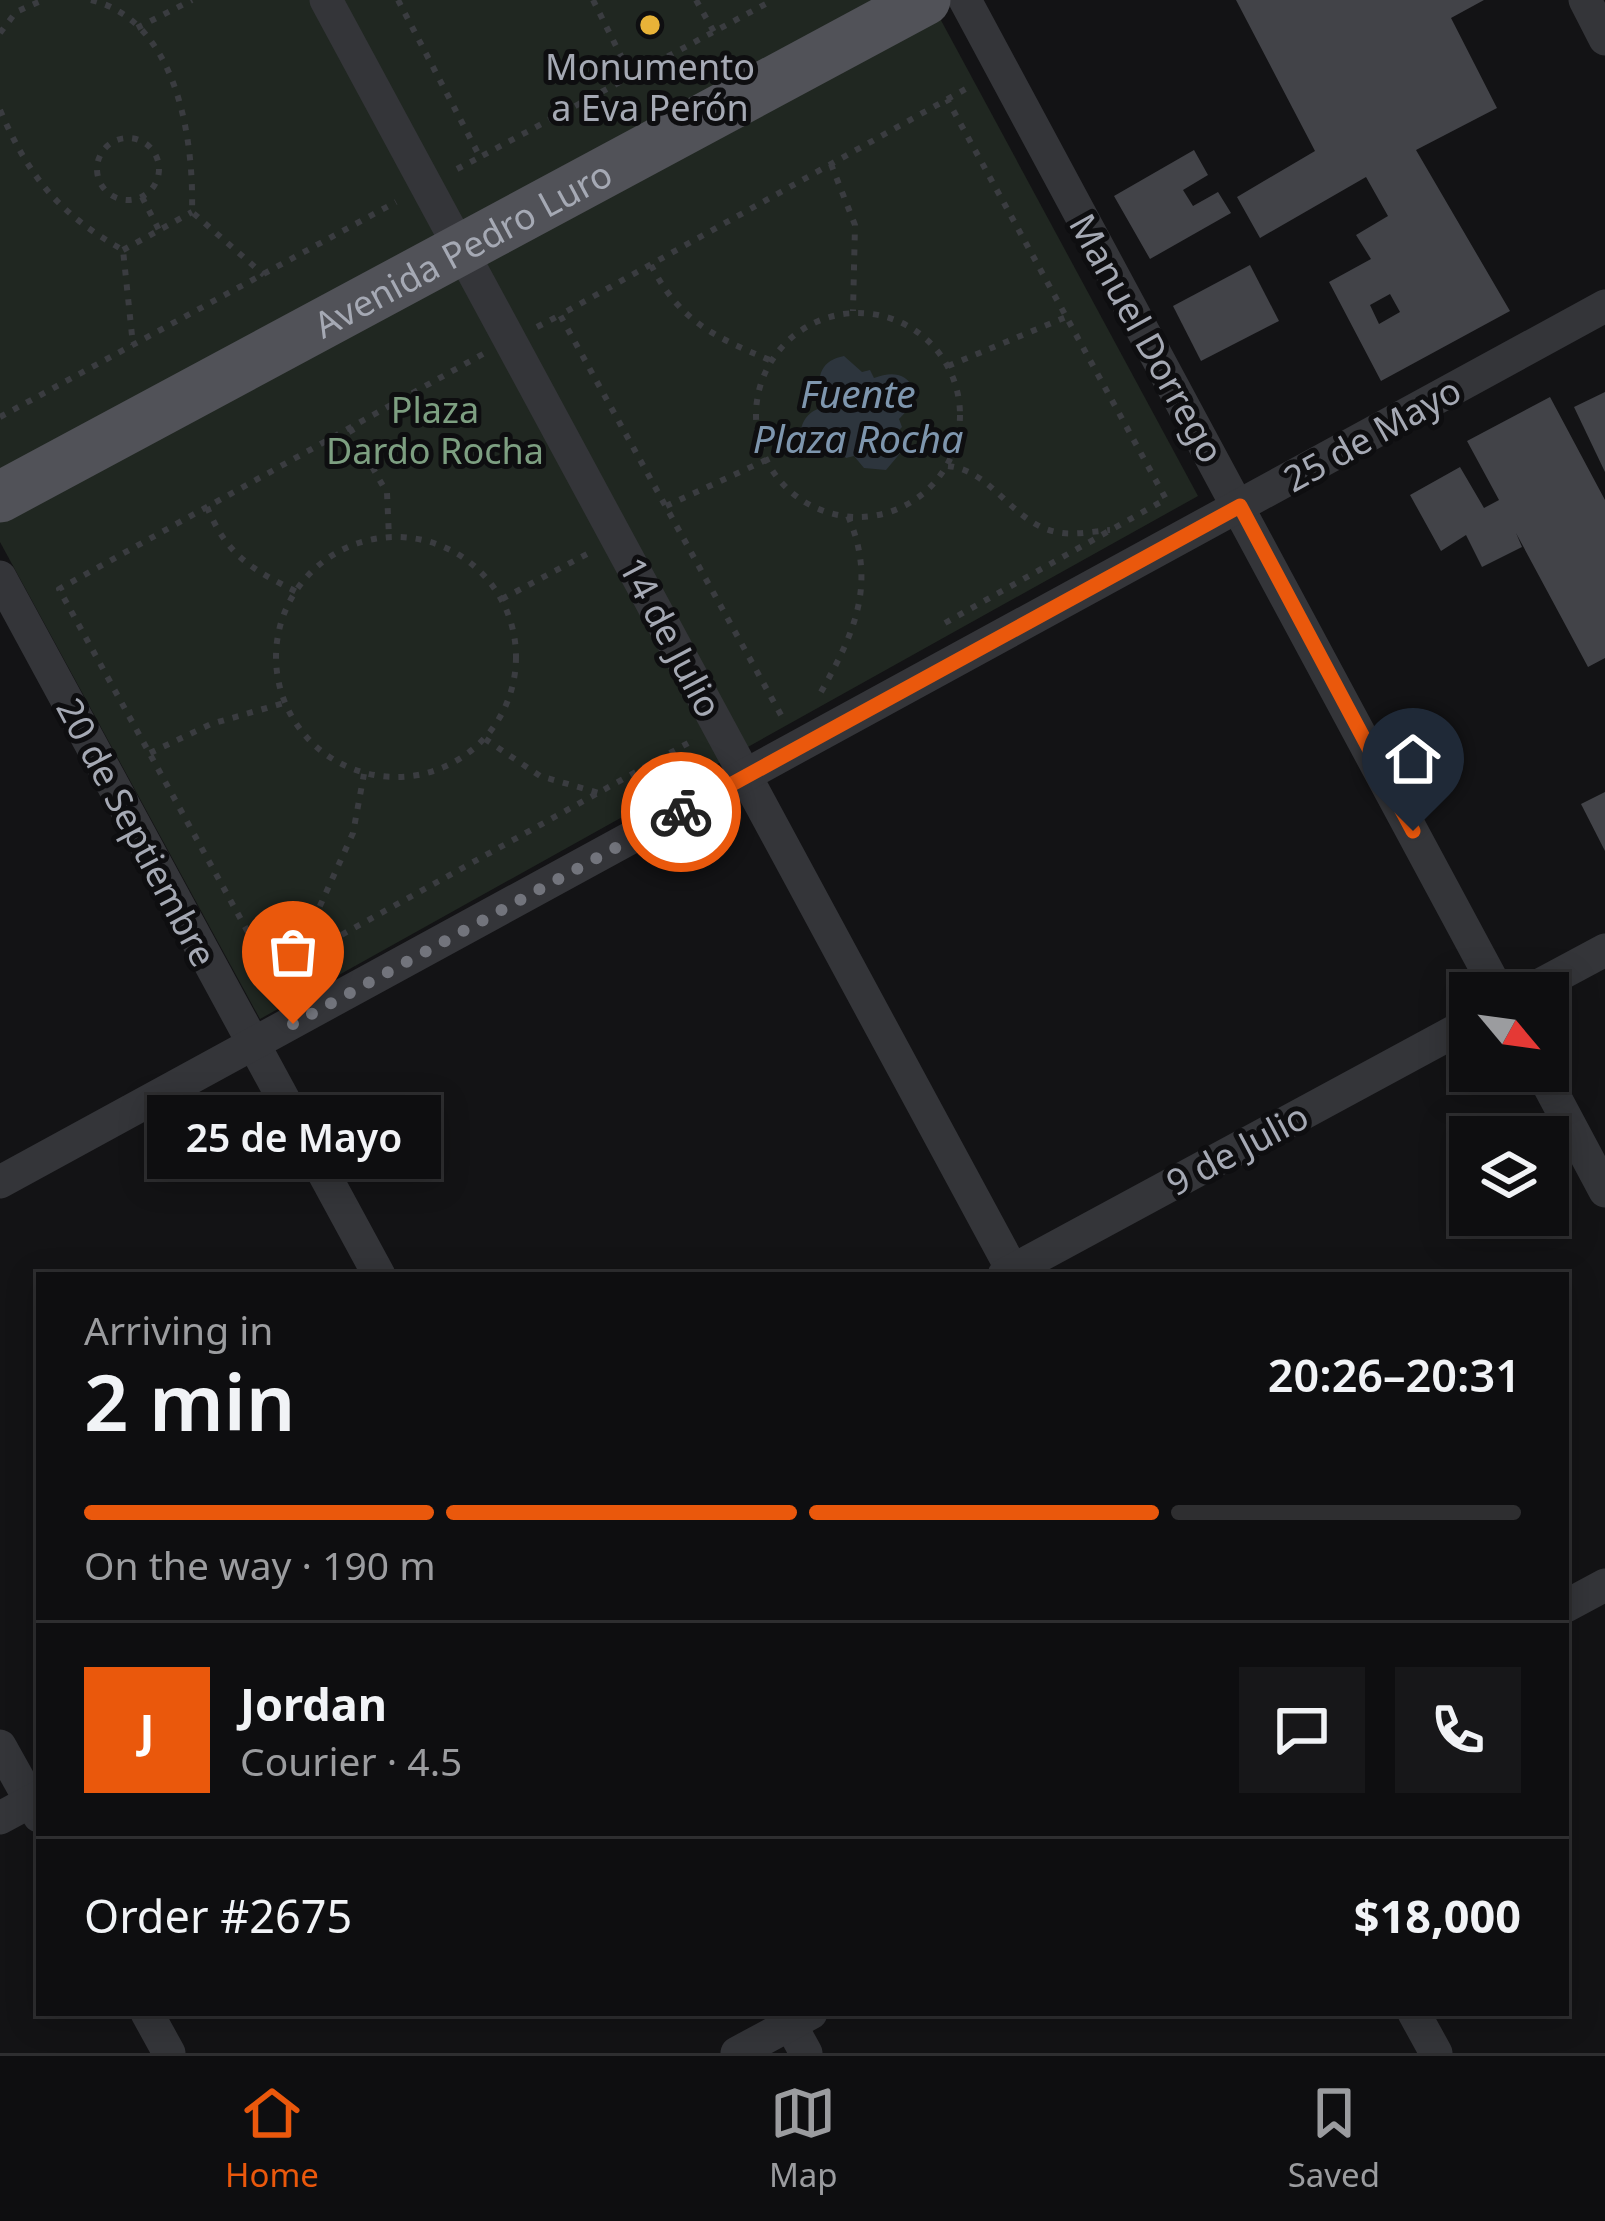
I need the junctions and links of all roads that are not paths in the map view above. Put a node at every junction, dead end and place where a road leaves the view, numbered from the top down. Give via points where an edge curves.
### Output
1 (326, 0) edge
2 (925, 0) edge
3 (965, 0) edge
4 (1585, 0) edge
5 (1605, 39) edge
6 (461, 250) junction
7 (1605, 306) edge
8 (0, 497) edge
9 (1240, 506) junction
10 (0, 577) edge
11 (746, 776) junction
12 (1605, 950) edge
13 (1488, 972) edge
14 (1564, 972) edge
15 (1449, 1034) edge
16 (252, 1046) junction
17 (1552, 1092) edge
18 (0, 1182) edge
19 (1605, 1191) edge
20 (377, 1272) edge
21 (1009, 1272) edge
22 (1012, 1272) edge
23 (1605, 1585) edge
24 (1569, 1604) edge
25 (0, 1746) edge
26 (36, 1805) edge
27 (0, 1818) edge
28 (149, 2016) edge
29 (1416, 2016) edge
30 (798, 2026) edge
31 (169, 2053) edge
32 (737, 2053) edge
33 (1436, 2053) edge

1 - 6 street, 14 de Julio
2 - 6 main road, Avenida Pedro Luro
3 - 9 street, Manuel Dorrego
4 - 5 street
6 - 8 main road, Avenida Pedro Luro
6 - 11 street, 14 de Julio
7 - 9 street, 25 de Mayo
9 - 11 street, 25 de Mayo
9 - 13 street, Manuel Dorrego
10 - 16 street, 20 de Septiembre
11 - 16 street, 25 de Mayo
11 - 21 street, 14 de Julio
12 - 14 street
15 - 22 street, 9 de Julio
16 - 18 street, 25 de Mayo
16 - 20 street, 20 de Septiembre
17 - 19 street
23 - 24 street
25 - 26 street
26 - 27 street
28 - 31 street
29 - 33 street
30 - 32 street

